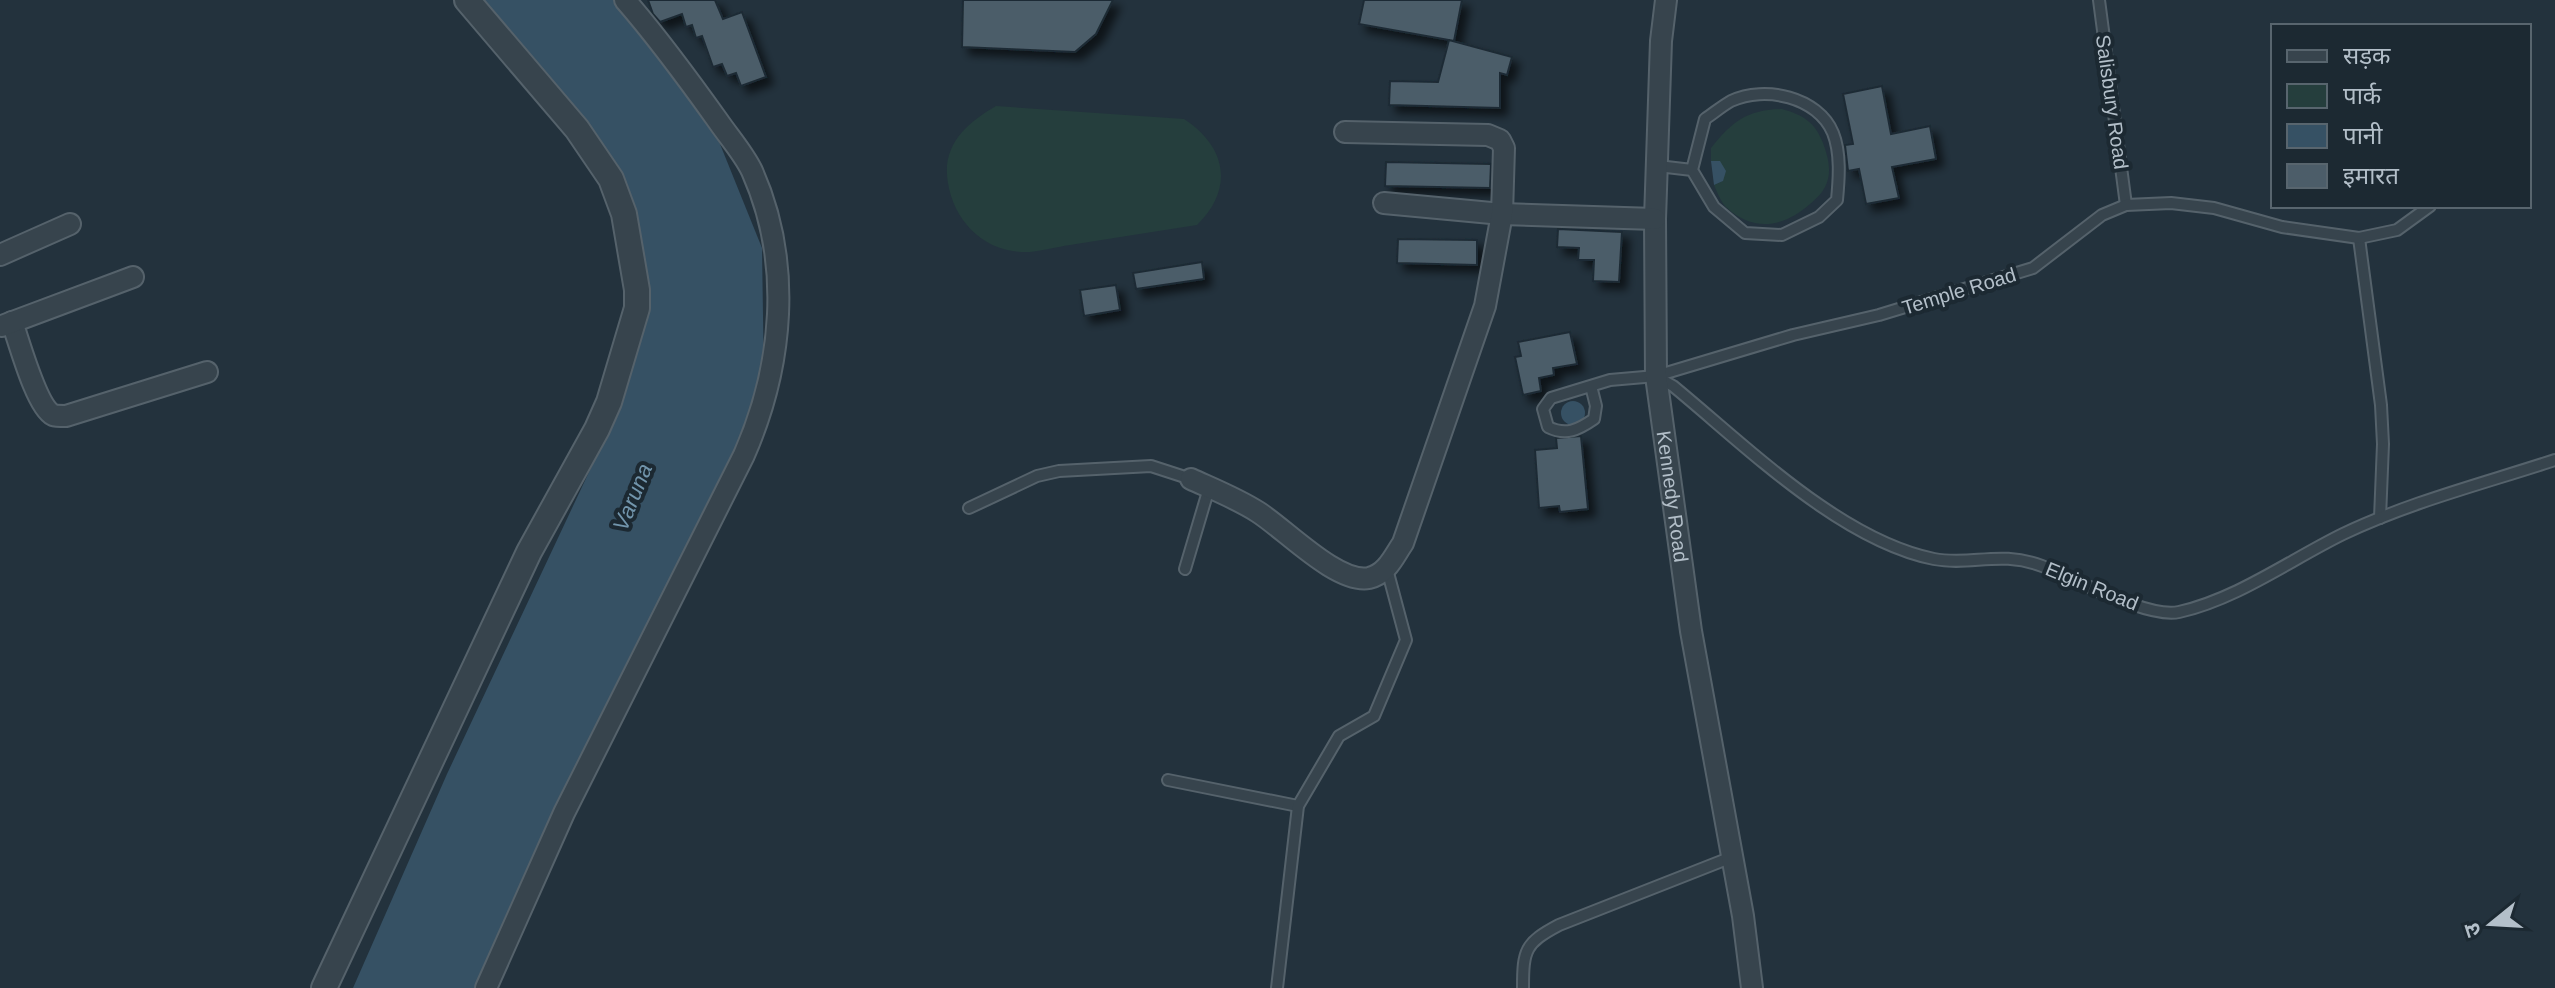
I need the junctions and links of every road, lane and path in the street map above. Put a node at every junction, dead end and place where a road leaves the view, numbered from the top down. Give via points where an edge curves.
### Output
1 (467, 0) edge
2 (625, 0) edge
3 (1666, 0) edge
4 (2099, 0) edge
5 (1345, 132) dead end
6 (1658, 166) junction
7 (1692, 170) junction
8 (1384, 203) dead end
9 (2126, 205) junction
10 (2427, 208) edge
11 (1502, 214) junction
12 (1655, 219) junction
13 (70, 224) dead end
14 (2359, 238) junction
15 (0, 255) edge
16 (133, 277) dead end
17 (6, 324) edge
18 (207, 372) dead end
19 (1656, 376) junction
20 (1591, 386) junction
21 (2555, 460) edge
22 (1200, 483) junction
23 (969, 508) dead end
24 (2380, 518) junction
25 (1185, 569) dead end
26 (1387, 569) junction
27 (1168, 780) dead end
28 (1298, 806) junction
29 (1732, 857) junction
30 (324, 988) edge
31 (486, 988) edge
32 (1277, 988) edge
33 (1523, 988) edge
34 (1752, 988) edge

1 - 30 street via 577,129 611,179 627,228 637,308 603,416 529,552
2 - 31 street via 665,47 750,168 770,222 778,270 774,359 760,419 744,455 564,813
3 - 6 street, Kennedy Road
4 - 9 lane, Salisbury Road
5 - 11 street via 1495,136 1504,148
6 - 7 lane
6 - 12 street, Kennedy Road
7 - 7 lane via 1714,207 1745,233 1782,235 1819,217 1837,200 1834,135 1822,113 1792,98 1759,94 1732,101 1705,119
8 - 11 street
9 - 14 lane, Temple Road via 2214,208 2282,227
9 - 19 lane, Temple Road via 2102,215 2033,268
10 - 14 lane, Temple Road via 2397,230
11 - 12 street
11 - 26 street via 1478,332 1403,543
12 - 19 street, Kennedy Road
13 - 15 street
14 - 24 lane via 2381,405
16 - 17 street
17 - 18 street via 45,408 54,416
19 - 20 lane, Temple Road
19 - 24 lane, Elgin Road via 1810,499 1893,545 1935,559 2020,559 2143,608 2175,613 2219,599
19 - 29 street, Kennedy Road via 1691,631
20 - 20 lane via 1551,398 1543,409 1548,427 1577,430 1594,419
21 - 24 lane, Elgin Road
22 - 23 lane via 1151,466 1059,471
22 - 25 lane
22 - 26 street via 1257,511 1351,577 1371,578
26 - 28 lane via 1406,640 1374,716 1339,736
27 - 28 lane
28 - 32 lane
29 - 33 lane via 1535,938 1523,959
29 - 34 street, Kennedy Road

